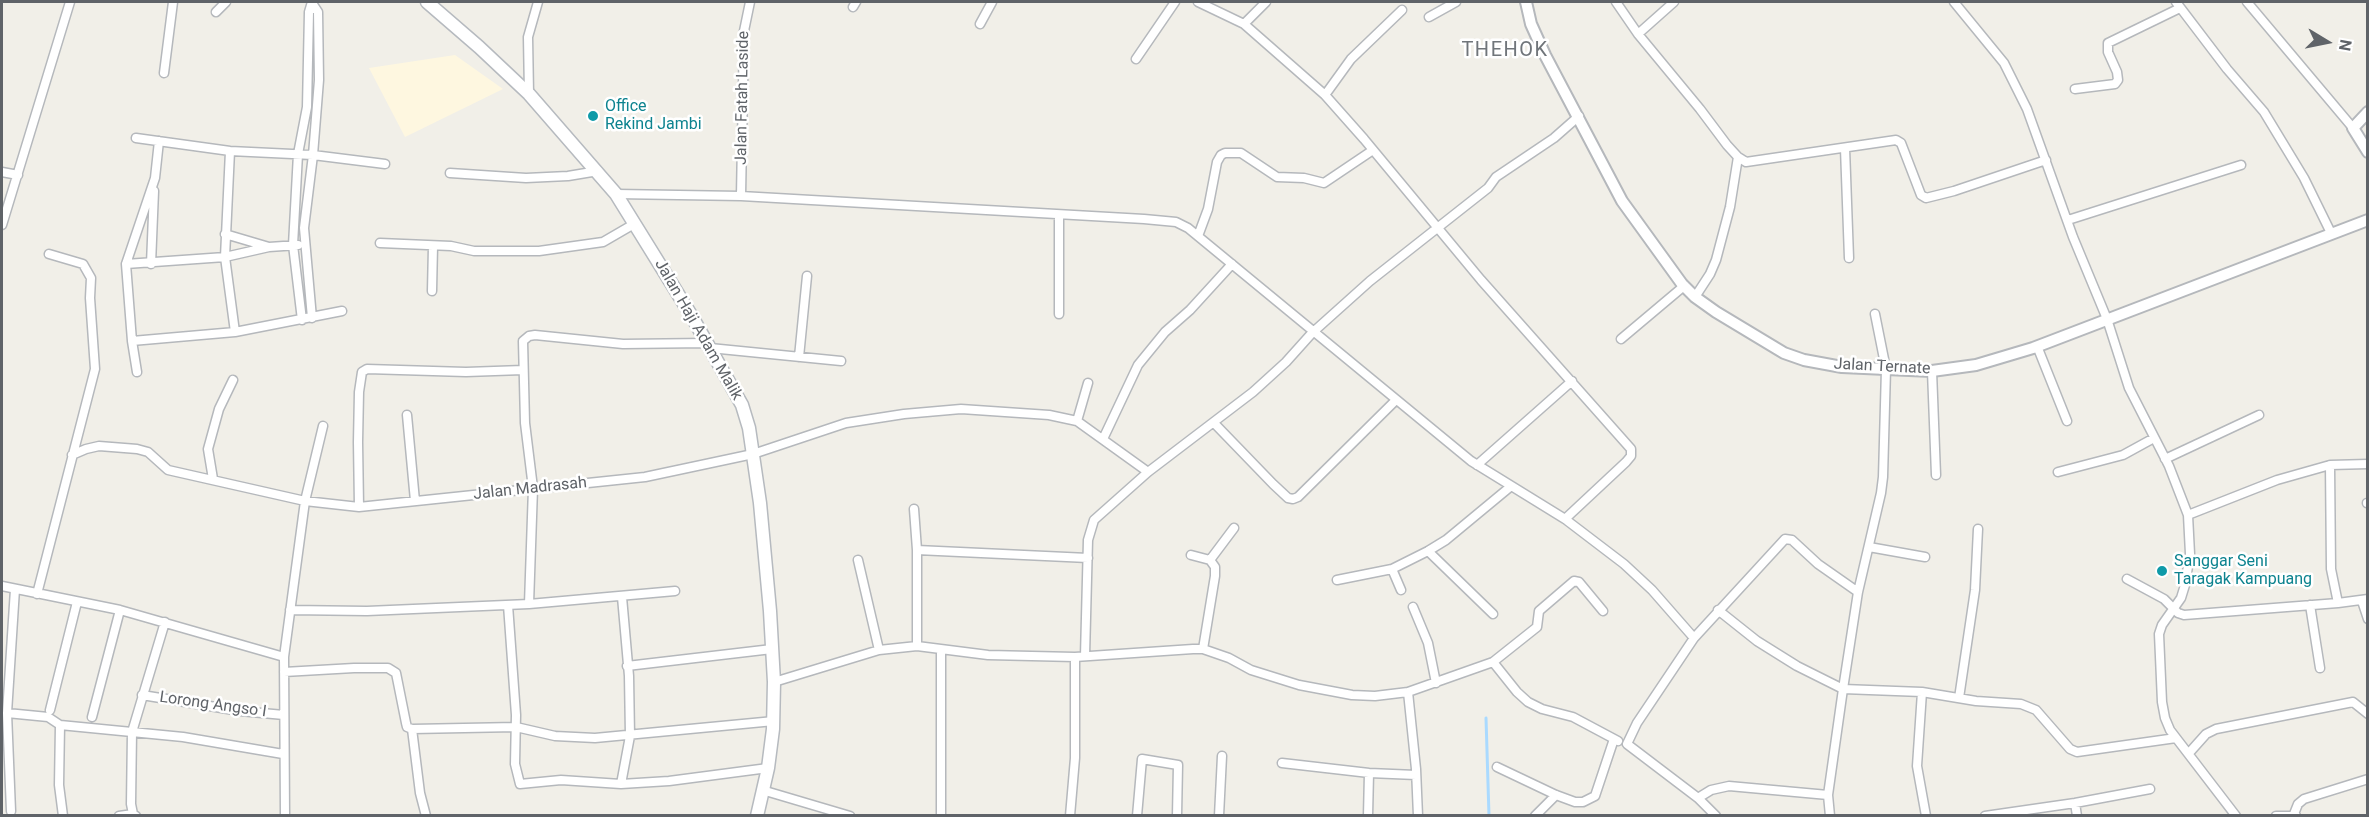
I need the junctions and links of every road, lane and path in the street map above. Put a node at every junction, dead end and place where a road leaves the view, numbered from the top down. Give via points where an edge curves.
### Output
1 (70, 2) edge
2 (172, 2) edge
3 (226, 2) edge
4 (312, 2) edge
5 (538, 2) edge
6 (750, 2) edge
7 (992, 2) edge
8 (1175, 2) edge
9 (1198, 2) edge
10 (1266, 2) edge
11 (1456, 2) edge
12 (1526, 2) edge
13 (1616, 2) edge
14 (1674, 2) edge
15 (1954, 2) edge
16 (2247, 2) edge
17 (431, 3) edge
18 (2178, 5) edge
19 (1402, 10) dead end
20 (216, 12) dead end
21 (1429, 16) dead end
22 (980, 24) dead end
23 (1244, 24) junction
24 (1638, 34) junction
25 (1136, 59) dead end
26 (164, 72) dead end
27 (2076, 89) dead end
28 (529, 94) junction
29 (1325, 95) junction
30 (307, 107) junction
31 (317, 108) junction
32 (2367, 112) edge
33 (1579, 116) junction
34 (2353, 128) junction
35 (136, 138) dead end
36 (159, 141) junction
37 (1845, 148) junction
38 (1373, 150) junction
39 (230, 151) junction
40 (2367, 152) edge
41 (298, 154) junction
42 (313, 155) junction
43 (1738, 158) junction
44 (2046, 160) junction
45 (385, 164) dead end
46 (2241, 165) dead end
47 (598, 171) junction
48 (2, 172) edge
49 (450, 173) dead end
50 (18, 175) junction
51 (155, 178) junction
52 (616, 194) junction
53 (741, 196) junction
54 (1059, 215) junction
55 (2068, 220) junction
56 (2367, 220) edge
57 (634, 224) junction
58 (2, 225) edge
59 (1437, 227) junction
60 (2331, 233) junction
61 (225, 234) junction
62 (1198, 236) junction
63 (380, 243) dead end
64 (292, 245) junction
65 (304, 245) junction
66 (433, 246) junction
67 (269, 247) junction
68 (49, 254) dead end
69 (225, 257) junction
70 (1850, 258) dead end
71 (126, 264) junction
72 (151, 264) junction
73 (1232, 264) junction
74 (807, 276) dead end
75 (1684, 286) junction
76 (432, 291) dead end
77 (1695, 297) junction
78 (342, 311) dead end
79 (1059, 314) dead end
80 (1875, 314) dead end
81 (312, 318) junction
82 (2107, 319) junction
83 (302, 320) junction
84 (235, 332) junction
85 (1312, 333) junction
86 (1621, 339) dead end
87 (132, 341) junction
88 (708, 346) junction
89 (2037, 346) junction
90 (800, 357) junction
91 (841, 361) dead end
92 (1886, 369) junction
93 (523, 370) junction
94 (1932, 371) junction
95 (138, 372) dead end
96 (233, 380) dead end
97 (1572, 381) junction
98 (1088, 383) dead end
99 (1396, 400) junction
100 (407, 415) dead end
101 (2259, 415) dead end
102 (1077, 420) junction
103 (2067, 421) dead end
104 (1214, 423) junction
105 (322, 426) dead end
106 (2154, 438) junction
107 (1104, 439) junction
108 (753, 454) junction
109 (72, 455) junction
110 (2165, 459) junction
111 (2367, 464) edge
112 (1477, 465) junction
113 (2330, 465) junction
114 (1148, 472) junction
115 (2058, 472) dead end
116 (1936, 475) dead end
117 (213, 479) junction
118 (1510, 487) junction
119 (533, 488) junction
120 (305, 501) junction
121 (415, 501) junction
122 (359, 507) junction
123 (914, 509) dead end
124 (2188, 515) junction
125 (1565, 519) junction
126 (1234, 528) dead end
127 (1978, 529) dead end
128 (1869, 547) junction
129 (917, 550) junction
130 (1428, 551) junction
131 (1191, 555) dead end
132 (1925, 557) dead end
133 (1088, 558) junction
134 (858, 560) dead end
135 (1210, 560) junction
136 (1392, 569) junction
137 (1336, 579) dead end
138 (2127, 579) dead end
139 (2, 586) edge
140 (15, 589) junction
141 (1401, 590) dead end
142 (675, 591) dead end
143 (1858, 592) junction
144 (36, 594) junction
145 (622, 597) junction
146 (2365, 600) edge
147 (77, 602) junction
148 (2338, 603) junction
149 (530, 604) junction
150 (508, 605) junction
151 (2310, 605) junction
152 (1413, 607) dead end
153 (120, 610) junction
154 (290, 610) junction
155 (1718, 610) junction
156 (2174, 610) junction
157 (1603, 611) dead end
158 (1493, 614) dead end
159 (2367, 619) edge
160 (165, 621) junction
161 (1694, 639) junction
162 (917, 645) junction
163 (772, 649) junction
164 (941, 649) junction
165 (1203, 649) junction
166 (879, 650) junction
167 (284, 657) junction
168 (1080, 657) junction
169 (1493, 662) junction
170 (627, 666) junction
171 (2320, 668) dead end
172 (284, 672) junction
173 (774, 682) junction
174 (1436, 683) junction
175 (1843, 689) junction
176 (1408, 692) junction
177 (1922, 692) junction
178 (142, 695) junction
179 (1959, 698) junction
180 (50, 710) dead end
181 (7, 713) junction
182 (2367, 714) edge
183 (285, 715) junction
184 (92, 717) dead end
185 (774, 721) junction
186 (60, 724) junction
187 (516, 727) junction
188 (412, 729) junction
189 (132, 732) junction
190 (630, 736) junction
191 (2176, 738) junction
192 (1614, 739) junction
193 (1627, 744) junction
194 (2189, 753) junction
195 (283, 754) junction
196 (1222, 756) dead end
197 (1282, 763) dead end
198 (1497, 767) dead end
199 (768, 768) junction
200 (1369, 773) junction
201 (1416, 775) junction
202 (2367, 779) edge
203 (621, 783) junction
204 (2150, 789) dead end
205 (762, 790) junction
206 (1556, 795) junction
207 (1828, 795) junction
208 (1698, 798) junction
209 (2074, 803) junction
210 (11, 811) dead end
211 (2026, 812) edge
212 (134, 815) edge
213 (2295, 815) edge
214 (63, 816) edge
215 (119, 816) edge
216 (285, 816) edge
217 (426, 816) edge
218 (757, 816) edge
219 (850, 816) edge
220 (941, 816) edge
221 (1070, 816) edge
222 (1137, 816) edge
223 (1177, 816) edge
224 (1219, 816) edge
225 (1368, 816) edge
226 (1418, 816) edge
227 (1535, 816) edge
228 (1716, 816) edge
229 (1830, 816) edge
230 (1926, 816) edge
231 (1985, 816) edge
232 (2077, 816) edge
233 (2236, 816) edge
234 (2276, 816) edge

1 - 50 street
2 - 26 street
3 - 20 street
4 - 30 street
4 - 31 street via 318,12 320,49
5 - 28 street via 528,37
6 - 53 street, Jalan Fatah Laside via 744,31
7 - 22 street
8 - 25 street
9 - 23 street
10 - 23 street
11 - 21 street
12 - 33 street, Jalan Ternate via 1545,55
13 - 24 street
14 - 24 street
15 - 44 street via 2004,63
16 - 34 street
17 - 28 main road, Jalan Haji Adam Malik
18 - 27 street via 2108,43 2117,72 2115,84
18 - 60 street via 2264,112 2304,178
19 - 29 street via 1351,59
23 - 29 street
24 - 43 street
28 - 47 main road, Jalan Haji Adam Malik
29 - 38 street
30 - 31 street
30 - 41 street
31 - 42 street
32 - 34 street
33 - 59 street via 1496,177 1488,188
33 - 75 street, Jalan Ternate via 1622,201
34 - 40 street
35 - 36 street
36 - 39 street
36 - 51 street
37 - 43 street via 1756,162
37 - 44 street via 1899,141 1921,195 1926,198
37 - 70 street
38 - 59 street
38 - 62 street via 1319,183 1277,177 1241,153 1225,153 1217,162
39 - 41 street
39 - 61 street
41 - 42 street
41 - 64 street
42 - 45 street
42 - 65 street
43 - 77 street via 1716,260
44 - 55 street
46 - 55 street
47 - 49 street via 526,178
47 - 52 main road, Jalan Haji Adam Malik
48 - 50 street
50 - 58 street
51 - 71 street
51 - 72 street
52 - 53 street
52 - 57 main road, Jalan Haji Adam Malik
53 - 54 street
54 - 62 street via 1176,222
54 - 79 street
55 - 82 street
56 - 60 street, Jalan Ternate
57 - 66 street via 603,242 538,251 474,251
57 - 88 main road, Jalan Haji Adam Malik
59 - 85 street
59 - 97 street
60 - 82 street, Jalan Ternate
61 - 67 street
61 - 69 street
62 - 73 street
63 - 66 street
64 - 65 street
64 - 67 street
64 - 83 street
65 - 81 street
66 - 76 street
67 - 69 street
68 - 109 street via 83,264 91,278 94,369
69 - 72 street
69 - 84 street
71 - 72 street
71 - 87 street
73 - 85 street
73 - 107 street via 1138,365
74 - 90 street
75 - 77 street, Jalan Ternate
75 - 86 street
77 - 92 street, Jalan Ternate via 1784,352 1804,360
78 - 81 street
80 - 92 street
81 - 83 street
82 - 89 street, Jalan Ternate
82 - 106 street via 2129,388
83 - 84 street
84 - 87 street
85 - 99 street
85 - 104 street via 1286,362
87 - 95 street
88 - 90 street
88 - 93 street via 529,336 523,341
88 - 108 main road, Jalan Haji Adam Malik via 742,405
89 - 94 street, Jalan Ternate via 1976,365
89 - 103 street
90 - 91 street
92 - 94 street, Jalan Ternate
92 - 128 street via 1883,477
93 - 119 street
93 - 122 street via 362,372
94 - 116 street
96 - 117 street via 219,409 208,449
97 - 112 street
97 - 125 street via 1632,453
98 - 102 street
99 - 104 street via 1293,499 1273,484
99 - 112 street
100 - 121 street
101 - 110 street
102 - 107 street
102 - 108 street, Jalan Madrasah via 961,409 904,414 846,423
104 - 114 street
105 - 120 street
106 - 110 street
106 - 115 street via 2123,455
107 - 114 street
108 - 119 street, Jalan Madrasah via 645,477
108 - 163 main road, Jalan Haji Adam Malik
109 - 117 street, Jalan Madrasah via 99,446 137,449 148,452 168,470
109 - 144 street
110 - 124 street
111 - 113 street
112 - 118 street
113 - 124 street via 2277,480
113 - 148 street via 2331,569
114 - 133 street via 1094,520
117 - 120 street, Jalan Madrasah
118 - 125 street
118 - 130 street
119 - 121 street, Jalan Madrasah
119 - 149 street
120 - 122 street, Jalan Madrasah
120 - 154 street
121 - 122 street, Jalan Madrasah
123 - 129 street
124 - 156 street via 2190,554 2185,585
125 - 161 street via 1652,590
126 - 135 street
127 - 179 street via 1975,590
128 - 132 street
128 - 143 street
129 - 133 street
129 - 162 street
130 - 136 street
130 - 158 street
131 - 135 street
133 - 168 street
134 - 166 street
135 - 165 street via 1215,576
136 - 137 street
136 - 141 street
138 - 156 street via 2164,599
139 - 140 street
140 - 144 street
140 - 181 street
142 - 145 street
143 - 155 street via 1789,538 1780,542
143 - 175 street
144 - 147 street
145 - 149 street
145 - 170 street
146 - 148 street
146 - 159 street
147 - 153 street
147 - 180 street
148 - 151 street
149 - 150 street
150 - 154 street
150 - 187 street
151 - 156 street via 2184,615
151 - 171 street
152 - 174 street via 1428,643
153 - 160 street
153 - 184 street
154 - 167 street
155 - 161 street
155 - 175 street via 1757,641
156 - 191 street via 2162,625 2158,650 2165,718
157 - 169 street via 1574,581 1539,611 1537,627
160 - 167 street
160 - 178 street
161 - 193 street
162 - 164 street
162 - 166 street
163 - 170 street
163 - 173 main road, Jalan Haji Adam Malik
164 - 168 street via 988,655
164 - 220 street
165 - 168 street
165 - 176 street via 1299,685 1352,695
166 - 173 street
167 - 172 street
168 - 221 street
169 - 174 street
169 - 192 street via 1528,702 1574,717
170 - 190 street
172 - 183 street
172 - 188 street via 388,668 396,673 407,727
173 - 185 main road, Jalan Haji Adam Malik
174 - 176 street
175 - 177 street
175 - 207 street
176 - 201 street
177 - 179 street
177 - 230 street via 1917,766
178 - 183 street, Lorong Angso I
178 - 189 street
179 - 191 street via 2031,707 2077,752
181 - 186 street via 48,717
181 - 210 street
182 - 194 street via 2353,702 2216,729
183 - 195 street
185 - 190 street
185 - 199 main road, Jalan Haji Adam Malik
186 - 189 street
186 - 214 street
187 - 188 street
187 - 190 street via 555,736
187 - 203 street via 515,764 520,784 561,780
188 - 217 street
189 - 195 street
189 - 212 street
190 - 203 street
191 - 194 street
192 - 193 street
192 - 206 street via 1595,796 1575,802
193 - 208 street
194 - 233 street
195 - 216 street
196 - 224 street
197 - 200 street
198 - 206 street
199 - 203 street
199 - 205 main road, Jalan Haji Adam Malik
200 - 201 street
200 - 225 street
201 - 226 street
202 - 213 street via 2304,799
204 - 209 street
205 - 218 main road, Jalan Haji Adam Malik
205 - 219 street
206 - 227 street
207 - 208 street via 1730,786
207 - 229 street
208 - 228 street
209 - 211 street
209 - 232 street
211 - 231 street
212 - 215 street
213 - 234 street
222 - 223 street via 1142,759 1178,765

